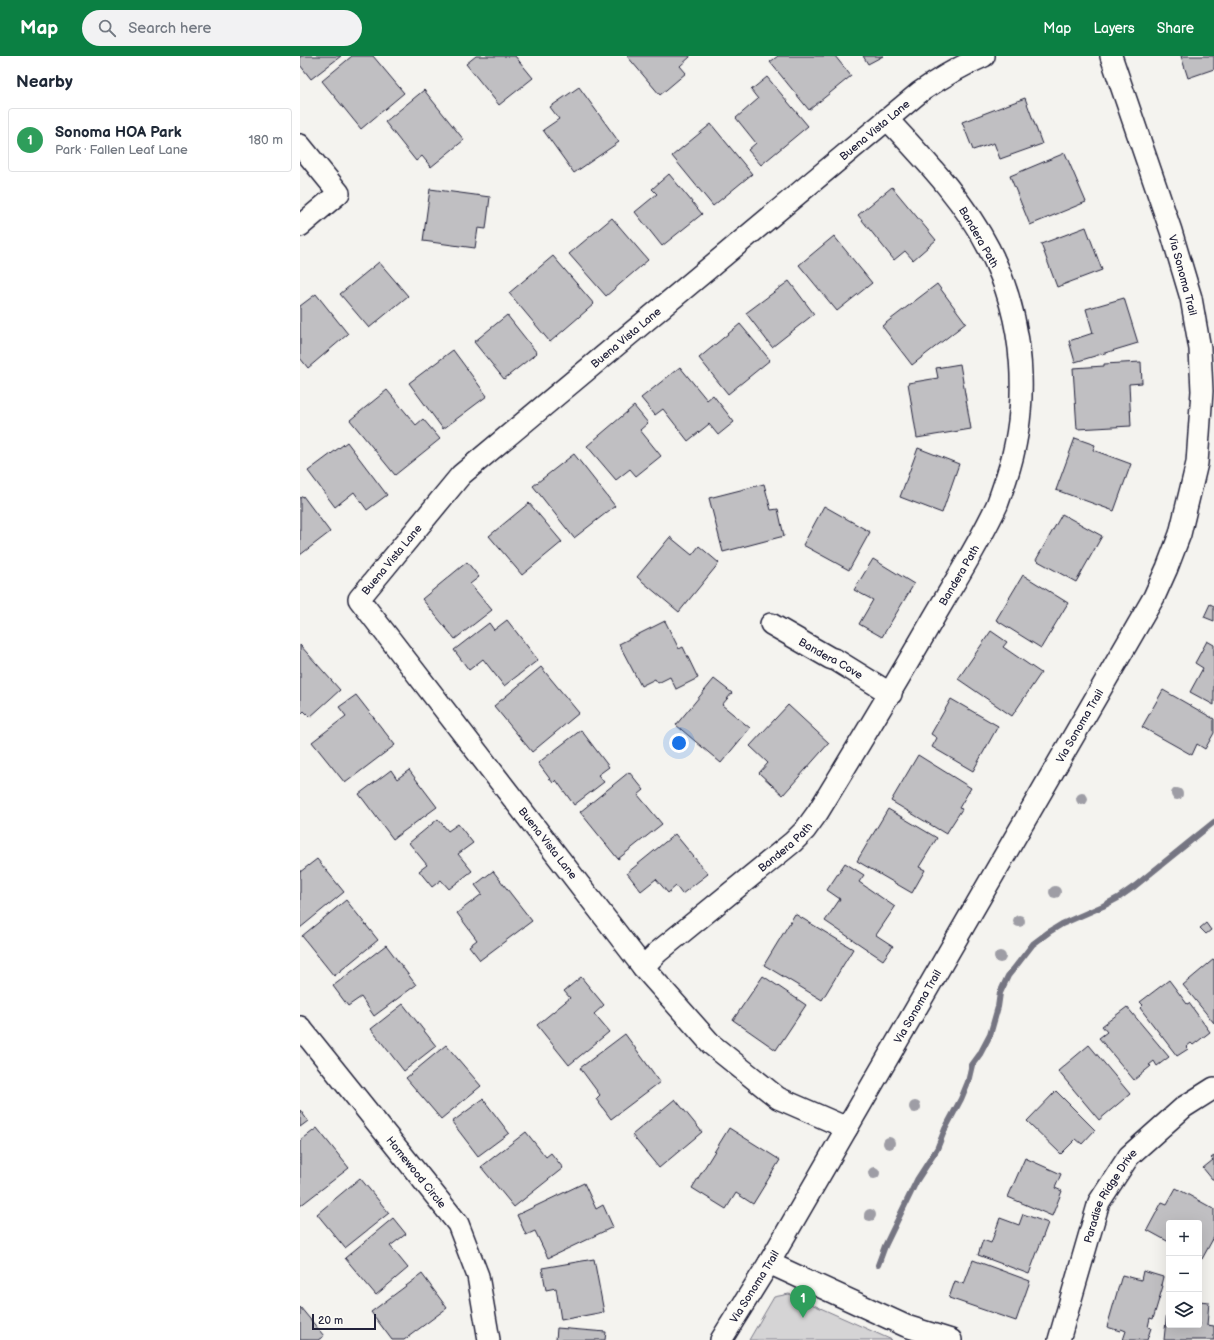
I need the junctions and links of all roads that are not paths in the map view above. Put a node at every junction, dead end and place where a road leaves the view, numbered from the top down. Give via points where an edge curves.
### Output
1 (984, 56) edge
2 (1111, 56) edge
3 (887, 119) junction
4 (300, 145) edge
5 (300, 226) edge
6 (1206, 464) edge
7 (771, 624) dead end
8 (891, 694) junction
9 (643, 967) junction
10 (300, 1027) edge
11 (1214, 1088) edge
12 (847, 1128) junction
13 (769, 1263) junction
14 (489, 1340) edge
15 (721, 1340) edge
16 (951, 1340) edge
17 (1059, 1340) edge

1 - 3 street, Buena Vista Lane via 938,80
2 - 6 street, Via Sonoma Trail via 1171,231 1191,298 1200,349
3 - 8 street, Bandera Path via 957,200 988,248 1002,277 1013,316 1022,382 1019,423 1012,461 997,504
3 - 9 street, Buena Vista Lane via 461,474 359,599
4 - 5 street via 339,193
6 - 12 street, Via Sonoma Trail via 1154,597
7 - 8 street, Bandera Cove
8 - 9 street, Bandera Path via 805,830 772,861 658,952
9 - 12 street, Buena Vista Lane via 712,1045 778,1098
10 - 14 street, Homewood Circle via 458,1224 478,1276
11 - 17 street, Paradise Ridge Drive via 1184,1106 1129,1156 1099,1202
12 - 13 street, Via Sonoma Trail
13 - 15 street, Via Sonoma Trail
13 - 16 street via 906,1326

